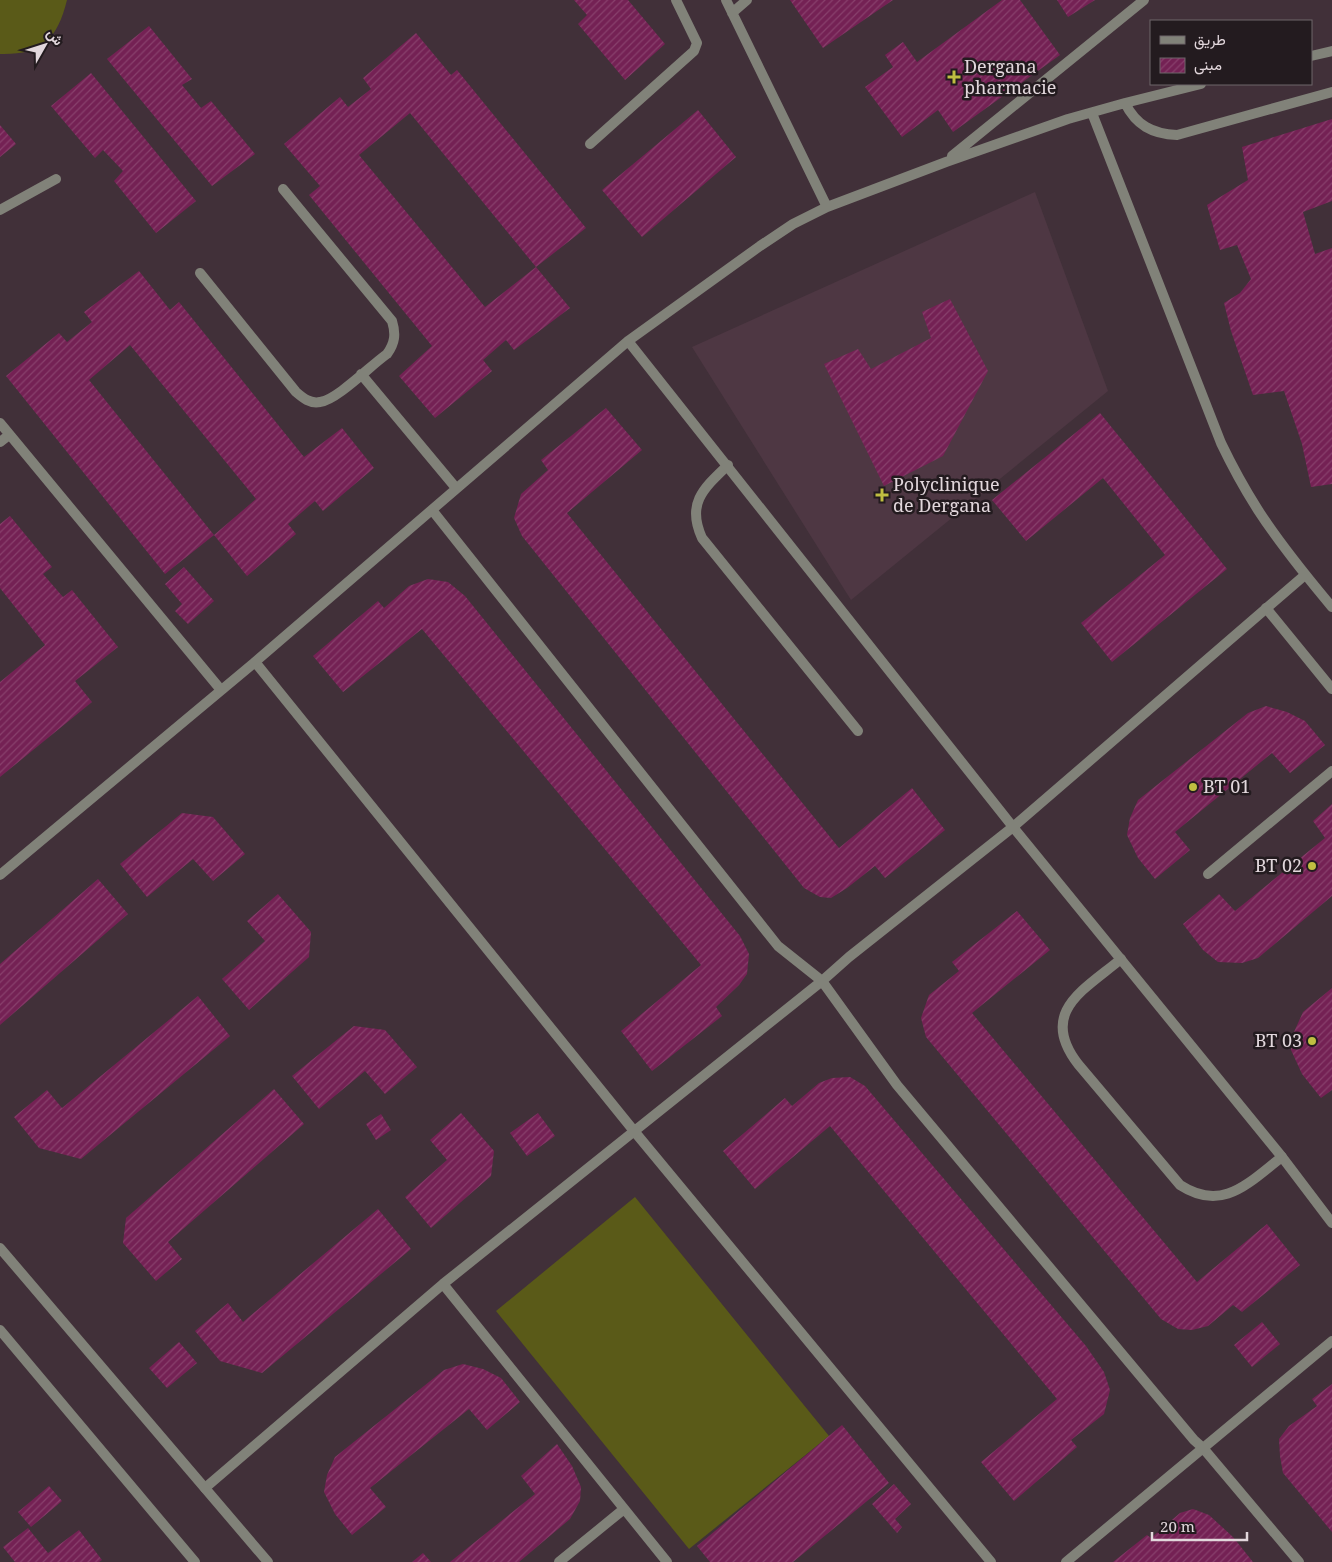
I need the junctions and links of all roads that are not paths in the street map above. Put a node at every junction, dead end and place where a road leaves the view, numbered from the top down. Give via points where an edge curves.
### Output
1 (676, 0) edge
2 (726, 0) edge
3 (747, 0) edge
4 (1144, 0) edge
5 (732, 13) junction
6 (1332, 51) edge
7 (1312, 56) edge
8 (1197, 85) edge
9 (1332, 92) edge
10 (1125, 103) junction
11 (1092, 113) junction
12 (590, 144) dead end
13 (946, 162) junction
14 (56, 179) dead end
15 (283, 188) dead end
16 (827, 207) junction
17 (0, 210) edge
18 (200, 273) dead end
19 (628, 341) junction
20 (361, 374) junction
21 (0, 423) edge
22 (9, 435) junction
23 (0, 442) edge
24 (728, 465) junction
25 (456, 488) junction
26 (432, 510) junction
27 (1305, 574) junction
28 (1331, 603) edge
29 (1266, 608) junction
30 (255, 662) junction
31 (1332, 689) edge
32 (221, 690) junction
33 (858, 731) dead end
34 (1332, 771) edge
35 (1013, 827) junction
36 (1208, 874) dead end
37 (0, 876) edge
38 (1122, 959) junction
39 (822, 981) junction
40 (634, 1131) junction
41 (1282, 1157) junction
42 (1332, 1223) edge
43 (0, 1248) edge
44 (443, 1284) junction
45 (0, 1330) edge
46 (1332, 1341) edge
47 (1203, 1448) junction
48 (205, 1488) junction
49 (624, 1509) junction
50 (195, 1562) edge
51 (268, 1562) edge
52 (559, 1562) edge
53 (668, 1562) edge
54 (991, 1562) edge
55 (1066, 1562) edge
56 (1299, 1562) edge

1 - 12 street via 697,43 694,51
2 - 5 street
3 - 5 street
4 - 13 street
5 - 16 street
6 - 7 street
8 - 10 street
9 - 10 street via 1177,135 1164,134 1140,124
10 - 11 street
11 - 13 street
11 - 27 street via 1221,443 1257,509
13 - 16 street
14 - 17 street
15 - 20 street via 392,321 392,346 387,354
16 - 19 street via 760,246
18 - 20 street via 296,392 307,400 314,403 327,400
19 - 24 street
19 - 25 street
20 - 25 street
21 - 22 street
22 - 23 street
22 - 32 street
24 - 33 street via 702,491 697,503 695,514 702,538
24 - 35 street
25 - 26 street
26 - 30 street
26 - 39 street via 778,946
27 - 28 street
27 - 29 street
29 - 31 street
29 - 35 street
30 - 32 street
30 - 40 street
32 - 37 street
34 - 36 street
35 - 38 street
35 - 39 street
38 - 41 street
38 - 41 street via 1072,1000 1064,1016 1062,1033 1067,1049 1078,1064 1180,1185 1192,1193 1205,1197 1232,1193
39 - 40 street
39 - 47 street via 897,1085
40 - 44 street
40 - 54 street
41 - 42 street
43 - 48 street
44 - 48 street
44 - 49 street
45 - 50 street
46 - 47 street
47 - 55 street
47 - 56 street
48 - 51 street
49 - 52 street
49 - 53 street

